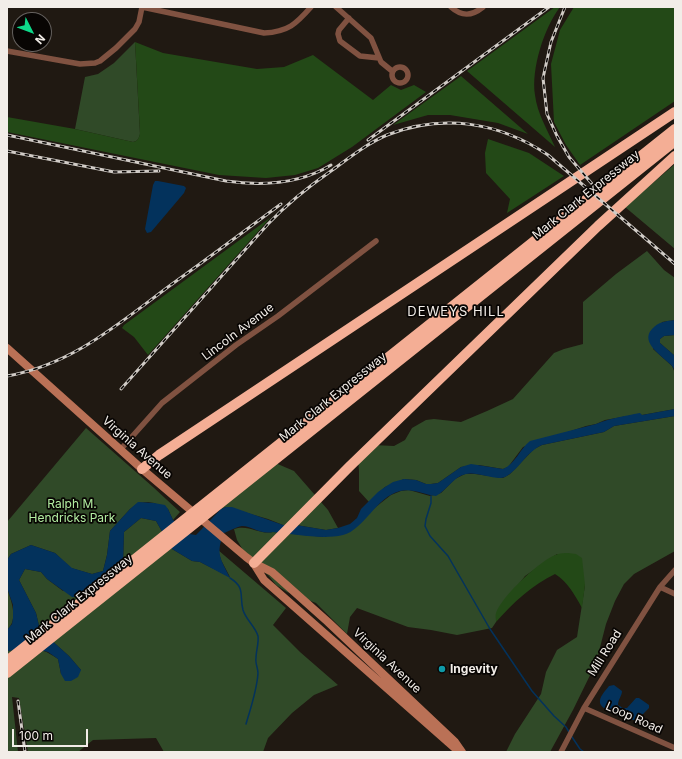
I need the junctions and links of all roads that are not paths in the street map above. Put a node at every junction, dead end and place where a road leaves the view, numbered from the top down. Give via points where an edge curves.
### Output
1 (142, 7) edge
2 (311, 7) edge
3 (336, 7) edge
4 (451, 7) edge
5 (483, 7) edge
6 (349, 18) junction
7 (7, 51) edge
8 (379, 58) junction
9 (392, 71) dead end
10 (675, 112) edge
11 (675, 130) edge
12 (675, 141) edge
13 (675, 156) edge
14 (376, 241) dead end
15 (7, 348) edge
16 (121, 449) junction
17 (142, 469) junction
18 (250, 560) junction
19 (675, 570) edge
20 (660, 587) junction
21 (675, 594) edge
22 (320, 615) junction
23 (313, 623) junction
24 (7, 661) edge
25 (370, 662) junction
26 (363, 668) junction
27 (7, 673) edge
28 (584, 708) junction
29 (675, 748) edge
30 (461, 752) edge
31 (561, 752) edge

1 - 2 street via 264,33 275,33 291,27
1 - 7 street via 135,29 95,63 80,64
3 - 6 street
4 - 5 street via 463,15 471,14
6 - 8 street via 371,38
6 - 8 street via 339,30 340,41 360,56
8 - 9 street via 384,66
10 - 17 highway via 159,455
11 - 24 highway, Mark Clark Expressway
12 - 27 highway, Mark Clark Expressway
13 - 18 highway via 592,231 266,551
14 - 16 street, Lincoln Avenue via 162,403
15 - 16 main road, Virginia Avenue
16 - 17 main road, Virginia Avenue
17 - 18 main road, Virginia Avenue
18 - 22 main road, Virginia Avenue via 272,572
18 - 23 main road, Virginia Avenue via 264,580
19 - 20 street, Mill Road
20 - 21 street
20 - 28 street, Mill Road
22 - 23 main road
22 - 25 main road, Virginia Avenue
23 - 26 main road, Virginia Avenue
25 - 26 main road
25 - 30 main road, Virginia Avenue via 454,742
26 - 30 main road, Virginia Avenue
28 - 29 street, Loop Road
28 - 31 street, Mill Road

